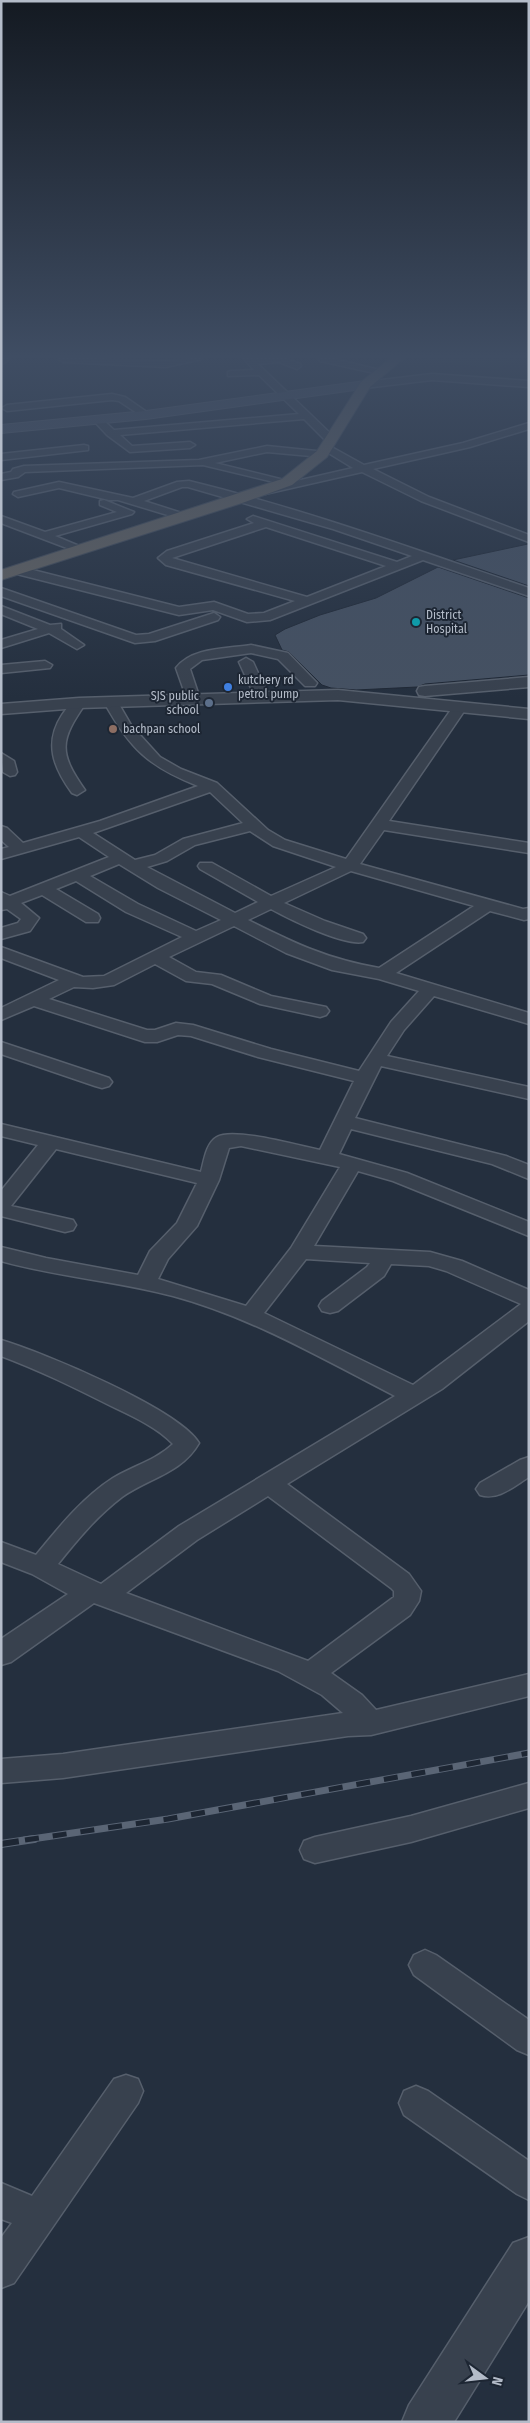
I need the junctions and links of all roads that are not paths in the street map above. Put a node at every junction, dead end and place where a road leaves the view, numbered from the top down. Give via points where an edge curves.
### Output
1 (16, 472) edge
2 (243, 472) edge
3 (298, 472) edge
4 (351, 472) edge
5 (371, 472) edge
6 (1, 477) edge
7 (287, 482) junction
8 (112, 484) dead end
9 (265, 491) junction
10 (88, 492) junction
11 (18, 494) dead end
12 (109, 497) junction
13 (240, 500) junction
14 (135, 501) junction
15 (273, 508) junction
16 (184, 517) junction
17 (106, 518) junction
18 (1, 519) edge
19 (266, 523) junction
20 (140, 530) junction
21 (44, 536) junction
22 (529, 539) edge
23 (44, 549) dead end
24 (80, 550) junction
25 (62, 556) junction
26 (423, 556) junction
27 (398, 566) junction
28 (16, 570) junction
29 (1, 575) edge
30 (1, 592) edge
31 (529, 592) edge
32 (308, 601) junction
33 (1, 610) edge
34 (231, 612) junction
35 (80, 619) junction
36 (50, 629) junction
37 (1, 644) edge
38 (77, 645) dead end
39 (283, 656) junction
40 (246, 662) junction
41 (45, 665) dead end
42 (1, 669) edge
43 (205, 669) dead end
44 (529, 682) edge
45 (310, 683) dead end
46 (338, 695) junction
47 (262, 697) junction
48 (193, 699) junction
49 (111, 702) junction
50 (79, 703) junction
51 (3, 706) edge
52 (460, 707) junction
53 (529, 714) edge
54 (1, 757) edge
55 (10, 772) dead end
56 (212, 786) junction
57 (77, 790) dead end
58 (254, 825) junction
59 (377, 826) junction
60 (1, 831) edge
61 (82, 832) junction
62 (19, 847) junction
63 (529, 848) edge
64 (1, 854) edge
65 (127, 862) junction
66 (206, 866) dead end
67 (350, 866) junction
68 (77, 874) junction
69 (42, 888) junction
70 (4, 901) edge
71 (272, 902) junction
72 (489, 904) junction
73 (529, 913) edge
74 (92, 918) dead end
75 (232, 920) junction
76 (1, 934) edge
77 (196, 937) junction
78 (357, 938) dead end
79 (1, 952) edge
80 (155, 957) junction
81 (382, 974) junction
82 (76, 980) junction
83 (431, 989) junction
84 (32, 999) junction
85 (320, 1011) dead end
86 (1, 1015) edge
87 (529, 1019) edge
88 (1, 1048) edge
89 (375, 1059) junction
90 (366, 1078) junction
91 (102, 1082) dead end
92 (529, 1093) edge
93 (344, 1122) junction
94 (1, 1130) edge
95 (51, 1142) junction
96 (328, 1158) junction
97 (352, 1163) junction
98 (529, 1172) edge
99 (209, 1180) junction
100 (1, 1205) edge
101 (1, 1210) edge
102 (65, 1225) dead end
103 (529, 1230) edge
104 (300, 1252) junction
105 (1, 1254) edge
106 (383, 1258) junction
107 (145, 1283) junction
108 (529, 1299) edge
109 (330, 1306) dead end
110 (529, 1309) edge
111 (251, 1315) junction
112 (5, 1355) edge
113 (412, 1395) junction
114 (529, 1466) edge
115 (268, 1483) junction
116 (489, 1489) dead end
117 (1, 1552) edge
118 (41, 1567) junction
119 (97, 1594) junction
120 (1, 1654) edge
121 (310, 1674) junction
122 (529, 1685) edge
123 (371, 1723) junction
124 (1, 1772) edge
125 (529, 1795) edge
126 (315, 1850) dead end
127 (424, 1965) dead end
128 (529, 2039) edge
129 (126, 2091) dead end
130 (416, 2103) dead end
131 (529, 2182) edge
132 (1, 2201) edge
133 (38, 2216) junction
134 (529, 2260) edge
135 (1, 2270) edge
136 (426, 2422) edge

1 - 6 street
2 - 7 street
3 - 7 highway
4 - 9 street
5 - 22 street via 425,499
7 - 9 highway
8 - 10 street
9 - 13 highway
10 - 11 street via 59,485
10 - 12 street
12 - 14 street via 119,496
12 - 17 street via 99,501 128,512
13 - 14 street via 185,484
13 - 15 street
13 - 16 highway
14 - 16 street
15 - 19 street via 251,517
15 - 26 street
16 - 20 highway
17 - 20 street
17 - 21 street
18 - 21 street
19 - 27 street
19 - 32 street via 164,558
20 - 24 highway
21 - 24 street
23 - 25 street
24 - 25 highway
25 - 28 highway
26 - 27 street
26 - 31 street
27 - 32 street
28 - 29 highway
28 - 34 street via 179,611 208,606
30 - 35 street
32 - 34 street via 261,618 247,618
33 - 36 street
34 - 35 street via 140,639
35 - 36 street
36 - 37 street
36 - 38 street
39 - 40 street
39 - 45 street
39 - 48 street via 251,649 198,657 183,668
40 - 43 street
40 - 47 street
41 - 42 street
44 - 46 street
46 - 47 street
46 - 52 street
47 - 48 street
48 - 49 street
49 - 50 street
49 - 56 street via 125,727 155,760
50 - 51 street
50 - 57 street via 68,716 57,744 68,778
52 - 53 street
52 - 59 street
54 - 55 street
56 - 58 street
56 - 61 street
58 - 65 street via 189,842 161,858
58 - 67 street via 279,843
59 - 63 street
59 - 67 street
60 - 62 street
61 - 62 street
61 - 65 street
62 - 64 street
65 - 68 street
65 - 75 street
66 - 71 street
67 - 71 street
67 - 72 street
68 - 69 street
68 - 77 street via 132,908
69 - 70 street
69 - 74 street
70 - 76 street via 31,918 24,927
71 - 75 street
71 - 78 street via 329,929
72 - 73 street via 524,915
72 - 81 street
75 - 77 street
75 - 81 street via 322,962
77 - 80 street
79 - 82 street
80 - 82 street via 108,981
80 - 85 street via 192,977 215,979 266,1000
81 - 83 street
82 - 84 street
83 - 87 street
83 - 89 street via 402,1019
84 - 86 street
84 - 90 street via 145,1036 157,1036 176,1029 192,1031 274,1056
88 - 91 street
89 - 90 street
89 - 92 street
90 - 93 street
93 - 96 street
93 - 98 street via 482,1155
94 - 95 street
95 - 99 street
95 - 100 street
96 - 97 street
96 - 99 street via 224,1141 219,1146
97 - 103 street via 435,1190
97 - 104 street
99 - 107 street via 186,1226 158,1256
101 - 102 street
104 - 106 street
104 - 111 street
105 - 107 street via 32,1264
106 - 108 street via 417,1257 442,1262
106 - 109 street via 376,1271
107 - 111 street
110 - 113 street via 439,1379
111 - 113 street
112 - 118 street via 104,1392 177,1432 187,1443 177,1456 110,1493 80,1521
113 - 115 street
114 - 116 street
115 - 119 street
115 - 121 street via 400,1581 408,1592 400,1608
117 - 118 street
118 - 119 street
119 - 120 street
119 - 121 street via 264,1654
121 - 123 street via 352,1703
122 - 123 street
123 - 124 street
125 - 126 street via 411,1829
127 - 128 street
129 - 133 street
130 - 131 street
132 - 133 street
133 - 135 street
134 - 136 street

